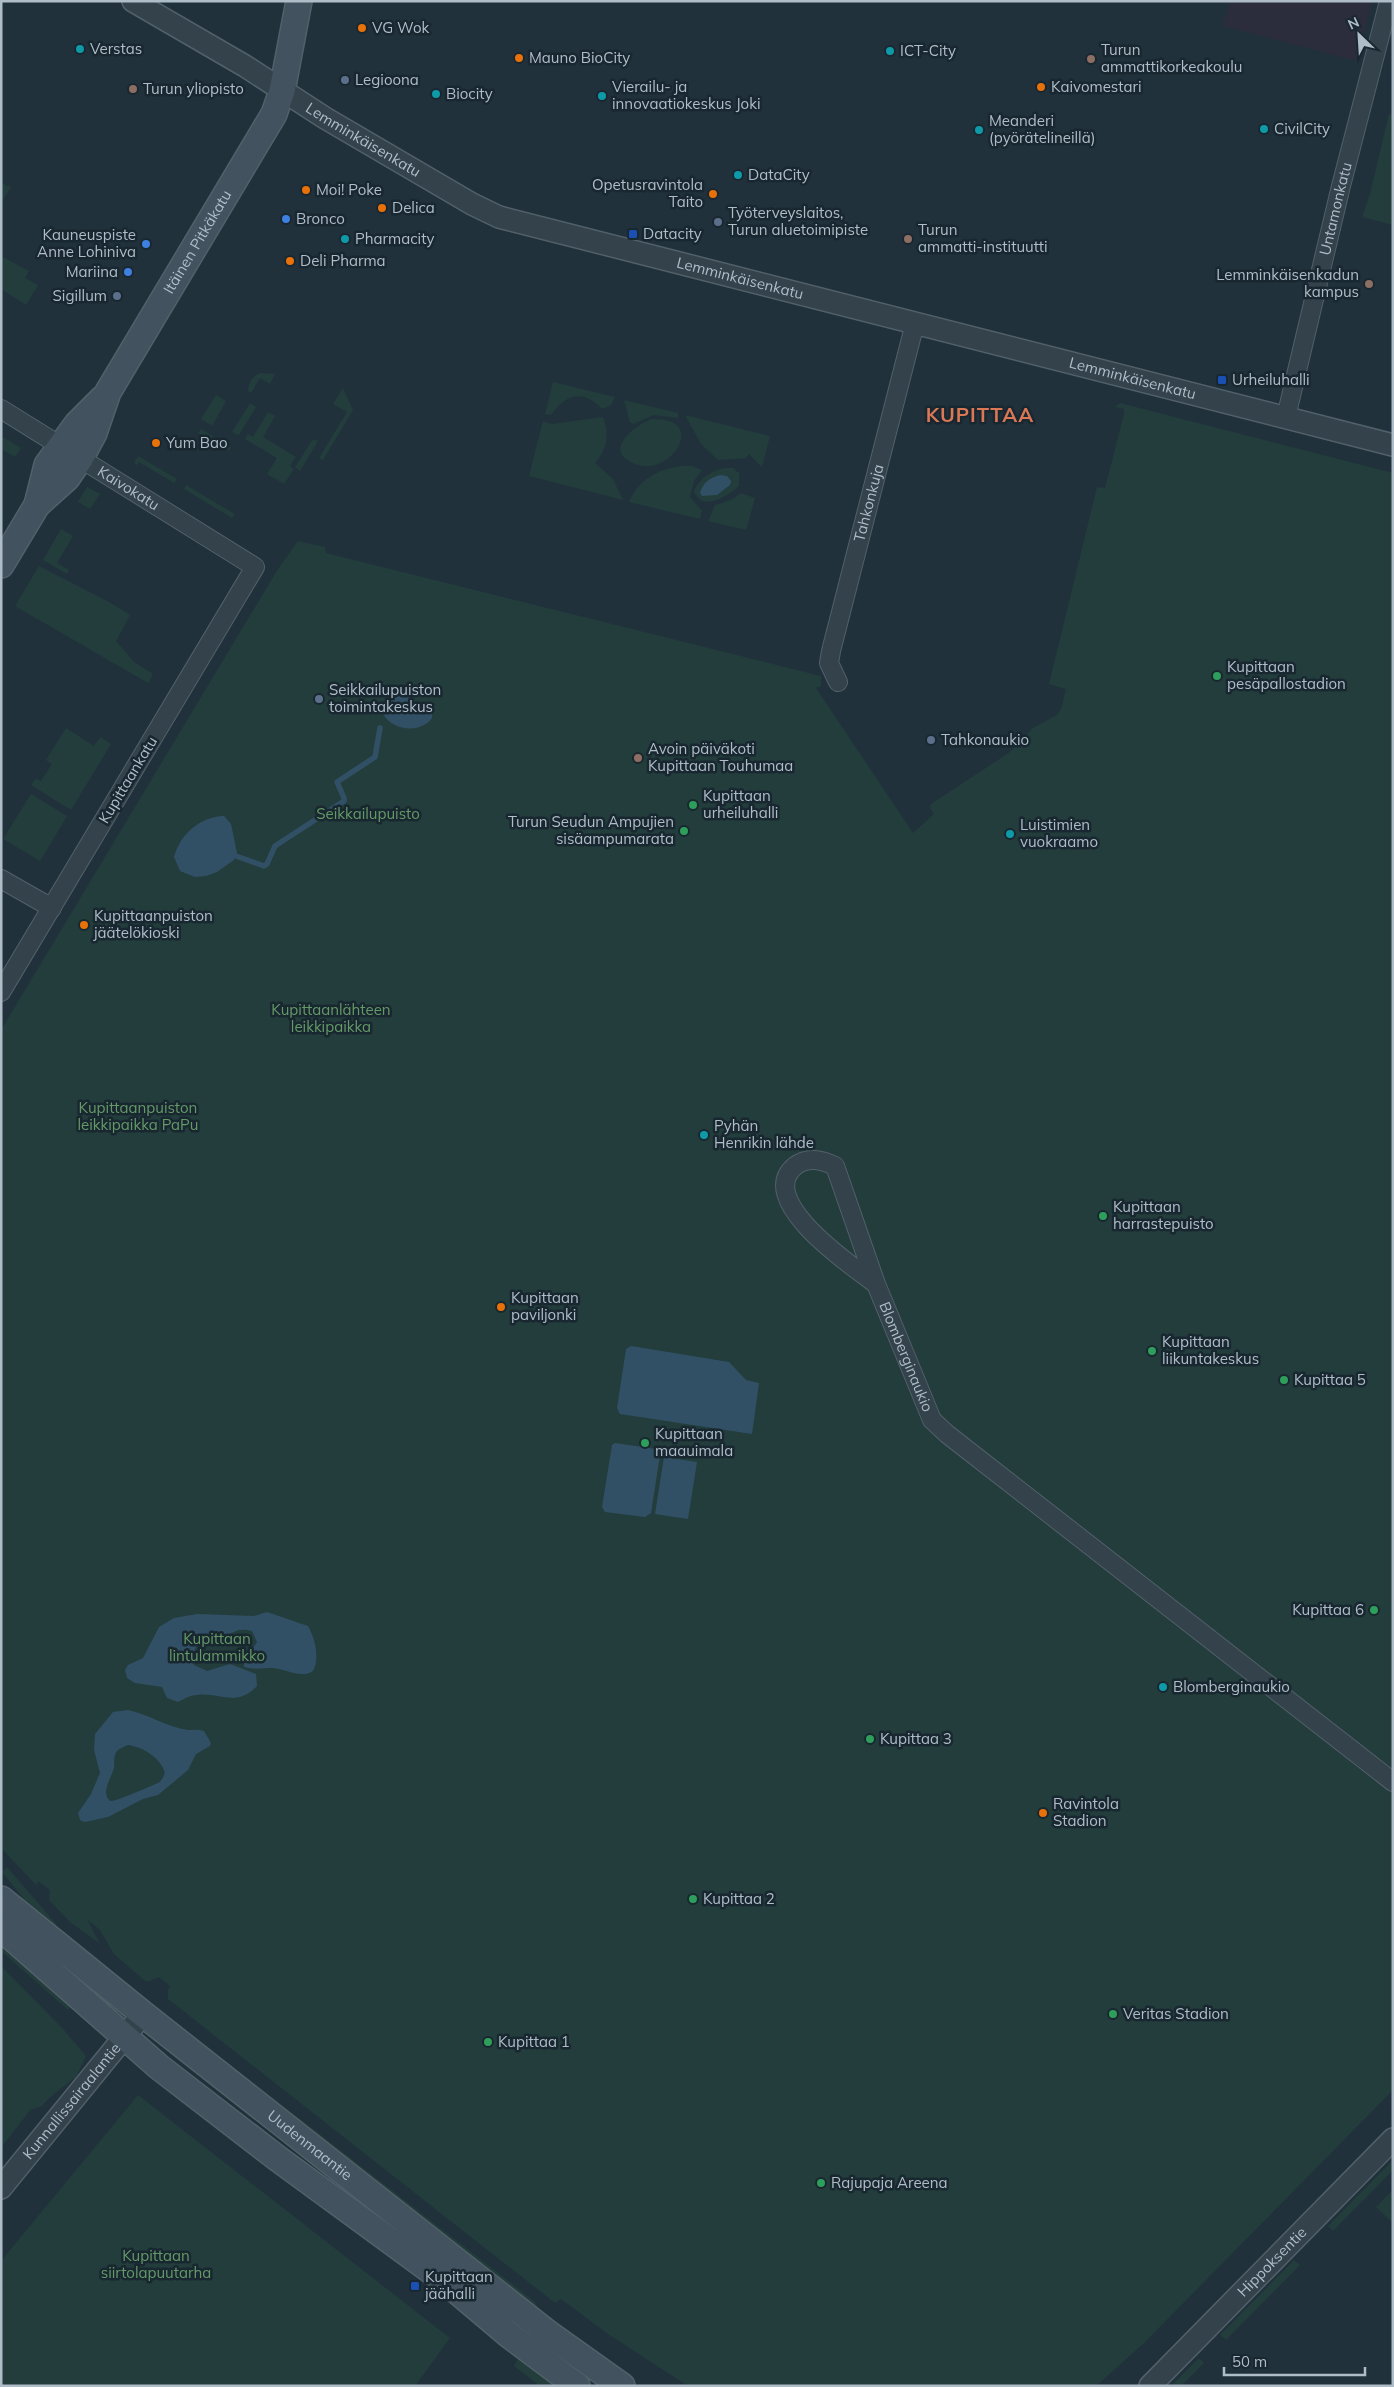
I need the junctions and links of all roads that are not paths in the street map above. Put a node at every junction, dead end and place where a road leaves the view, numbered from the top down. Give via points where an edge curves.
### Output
1 (134, 1) edge
2 (299, 1) edge
3 (1388, 1) edge
4 (282, 91) junction
5 (915, 323) junction
6 (1, 408) edge
7 (1286, 417) junction
8 (1393, 445) edge
9 (71, 452) junction
10 (1, 564) edge
11 (255, 567) joint
12 (838, 682) dead end
13 (1, 879) edge
14 (52, 908) junction
15 (1, 992) edge
16 (876, 1284) junction
17 (1393, 1782) edge
18 (1, 1899) edge
19 (1, 1928) edge
20 (142, 2014) junction
21 (123, 2038) junction
22 (1393, 2139) edge
23 (1, 2188) edge
24 (577, 2386) edge
25 (622, 2386) edge
26 (1150, 2386) edge

1 - 4 street, Lemminkäisenkatu
2 - 4 main road, Itäinen Pitkäkatu
3 - 7 street, Untamonkatu
4 - 5 street, Lemminkäisenkatu via 499,217
4 - 9 main road, Itäinen Pitkäkatu via 274,114 108,392 94,433
5 - 7 street, Lemminkäisenkatu
5 - 12 street, Tahkonkuja via 831,651 829,663
6 - 9 street, Kaivokatu
7 - 8 street, Lemminkäisenkatu
9 - 10 main road, Itäinen Pitkäkatu via 67,478 37,505
9 - 11 street, Kaivokatu
11 - 14 street, Kupittaankatu
13 - 14 street
14 - 15 street, Kupittaankatu
16 - 16 street, Blomberginaukio via 838,1256 807,1226 787,1195 788,1172 799,1163 821,1159 834,1166
16 - 17 street, Blomberginaukio via 932,1420
18 - 20 main road, Uudenmaantie
19 - 21 main road, Uudenmaantie
20 - 21 street, Kunnallissairaalantie
20 - 25 main road, Uudenmaantie via 549,2334
21 - 23 street, Kunnallissairaalantie
21 - 24 main road, Uudenmaantie via 277,2158 445,2281
22 - 26 street, Hippoksentie

